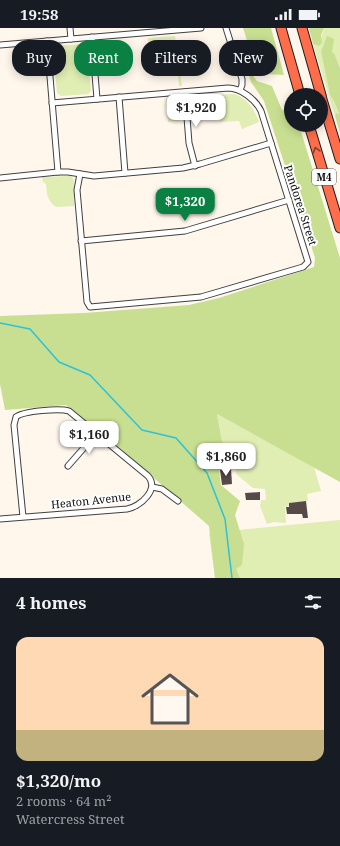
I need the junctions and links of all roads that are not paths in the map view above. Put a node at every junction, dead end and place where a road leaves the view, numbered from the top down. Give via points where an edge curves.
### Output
1 (70, 28) edge
2 (201, 28) edge
3 (226, 28) edge
4 (281, 28) edge
5 (302, 28) edge
6 (92, 37) junction
7 (72, 39) junction
8 (60, 40) edge
9 (12, 44) edge
10 (0, 45) edge
11 (50, 76) edge
12 (298, 88) edge
13 (319, 88) edge
14 (240, 90) junction
15 (185, 92) junction
16 (119, 98) junction
17 (97, 99) junction
18 (52, 103) junction
19 (328, 119) edge
20 (311, 132) edge
21 (271, 143) junction
22 (340, 159) edge
23 (195, 166) junction
24 (58, 172) junction
25 (125, 173) junction
26 (80, 174) junction
27 (0, 178) edge
28 (289, 200) junction
29 (340, 228) edge
30 (81, 241) junction
31 (97, 433) junction
32 (68, 466) dead end
33 (152, 487) junction
34 (178, 501) dead end
35 (23, 517) junction
36 (0, 519) edge

1 - 7 street
2 - 6 street
3 - 14 street via 242,79
4 - 12 highway
5 - 13 highway, M4
6 - 7 street
6 - 17 street
7 - 8 street
9 - 10 street
11 - 18 street
14 - 15 street via 229,88
14 - 21 street, Pandorea Street via 260,108
15 - 16 street
15 - 23 street via 189,143
16 - 17 street
16 - 25 street
17 - 18 street
18 - 24 street
19 - 22 highway, M4
29 -> 20 highway, M4
21 - 23 street
21 - 28 street, Pandorea Street
23 - 25 street
24 - 26 street
24 - 27 street
25 - 26 street via 91,176
26 - 30 street, Pandorea Street via 77,190
28 - 30 street via 185,231
28 - 30 street, Pandorea Street via 308,258 307,265 196,298 88,306
31 - 32 street
31 - 33 street via 148,476
31 - 35 street via 65,410 24,413 16,417 14,425
33 - 34 street via 162,489
33 - 35 street, Heaton Avenue via 134,508
35 - 36 street, Heaton Avenue

